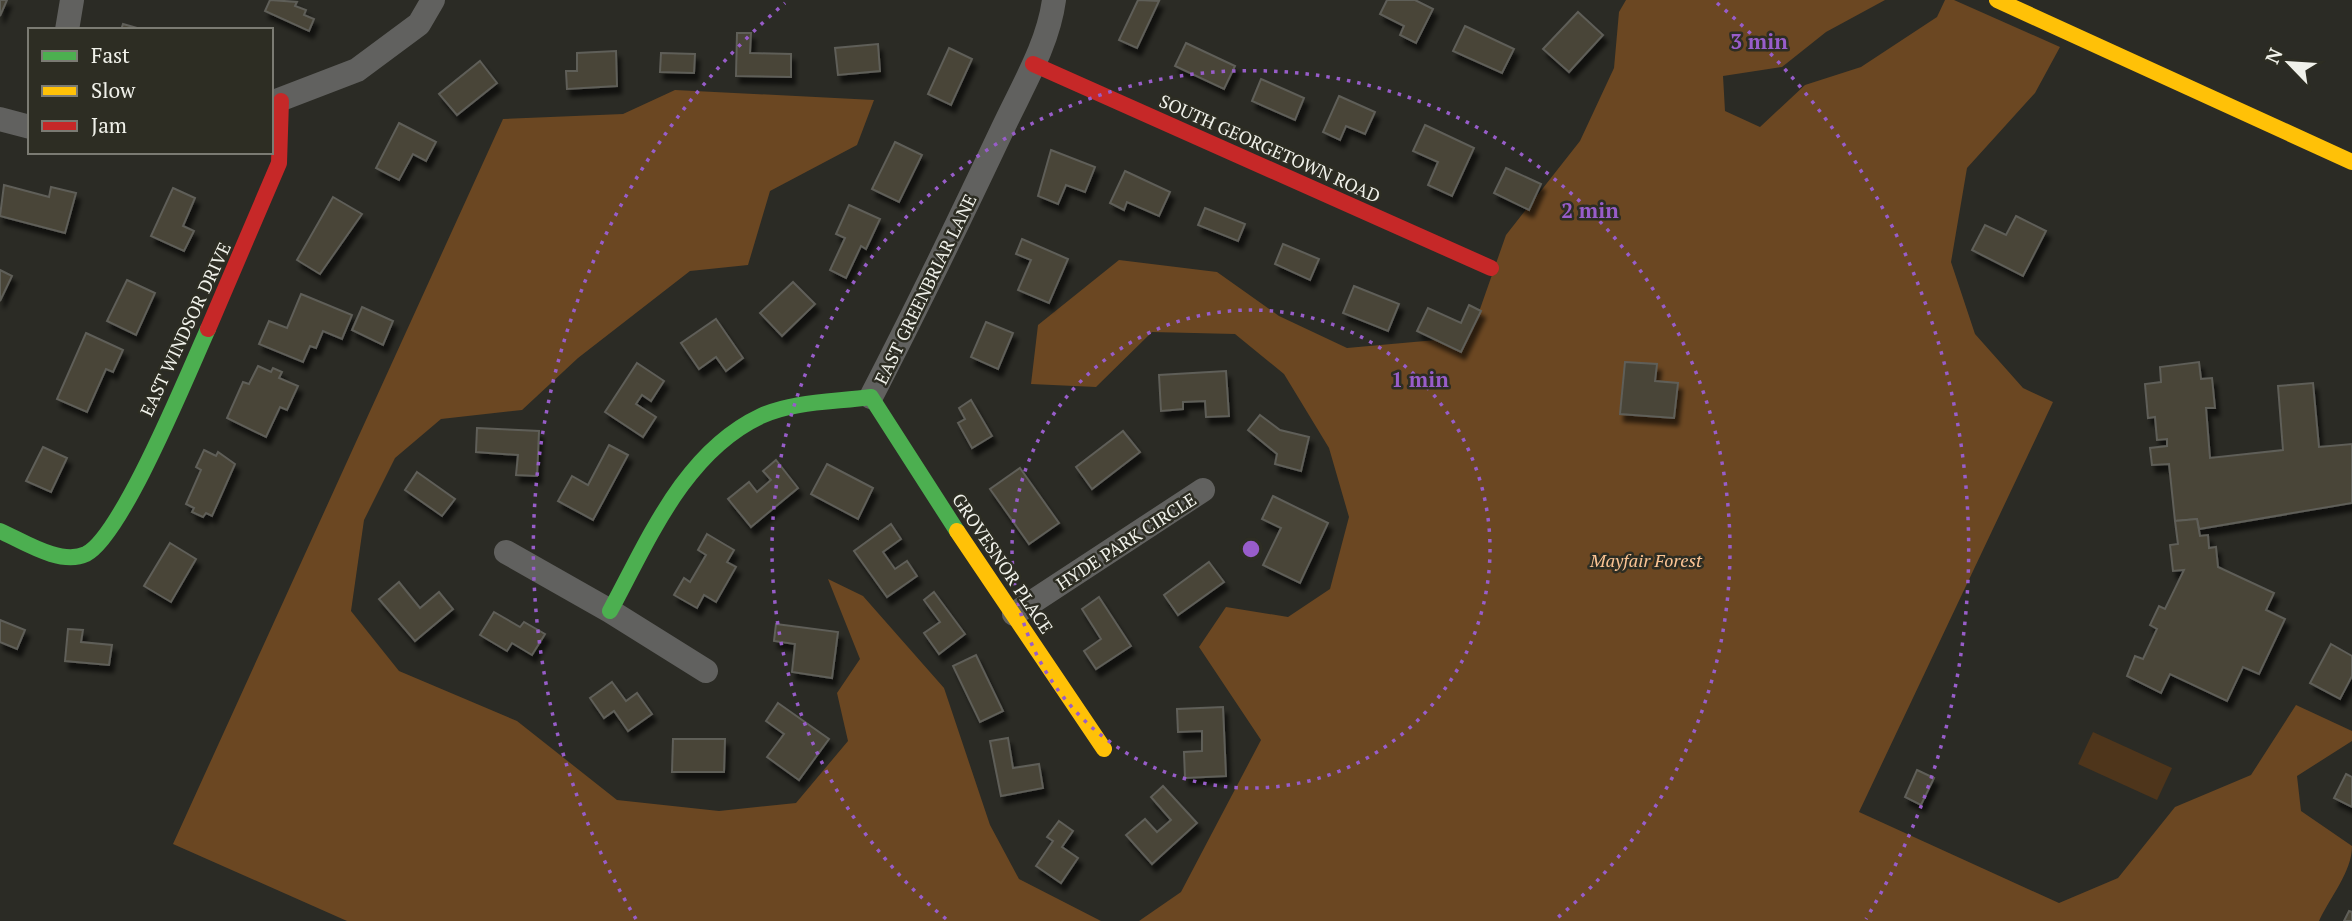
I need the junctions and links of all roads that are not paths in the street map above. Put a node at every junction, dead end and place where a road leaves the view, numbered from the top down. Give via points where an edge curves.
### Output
1 (72, 0) edge
2 (433, 0) edge
3 (1054, 0) edge
4 (1997, 0) edge
5 (67, 28) edge
6 (1032, 64) junction
7 (276, 102) edge
8 (0, 118) edge
9 (28, 126) edge
10 (2352, 162) edge
11 (1491, 268) dead end
12 (871, 397) junction
13 (1202, 490) dead end
14 (0, 531) edge
15 (506, 552) dead end
16 (610, 611) junction
17 (1014, 614) junction
18 (706, 671) dead end
19 (1104, 749) dead end

1 - 5 street
2 - 7 street via 419,24 357,70
3 - 6 street, EAST GREENBRIAR LANE via 1051,23
4 - 10 street
6 - 11 street, SOUTH GEORGETOWN ROAD
6 - 12 street, EAST GREENBRIAR LANE via 942,259
7 - 14 street, EAST WINDSOR DRIVE via 279,163 239,261 129,496 102,542 84,555 58,556
8 - 9 street
12 - 16 street, EAST GREENBRIAR LANE via 763,415 719,440 670,503
12 - 17 street, GROVESNOR PLACE
13 - 17 street, HYDE PARK CIRCLE
15 - 16 street
16 - 18 street
17 - 19 street, GROVESNOR PLACE

